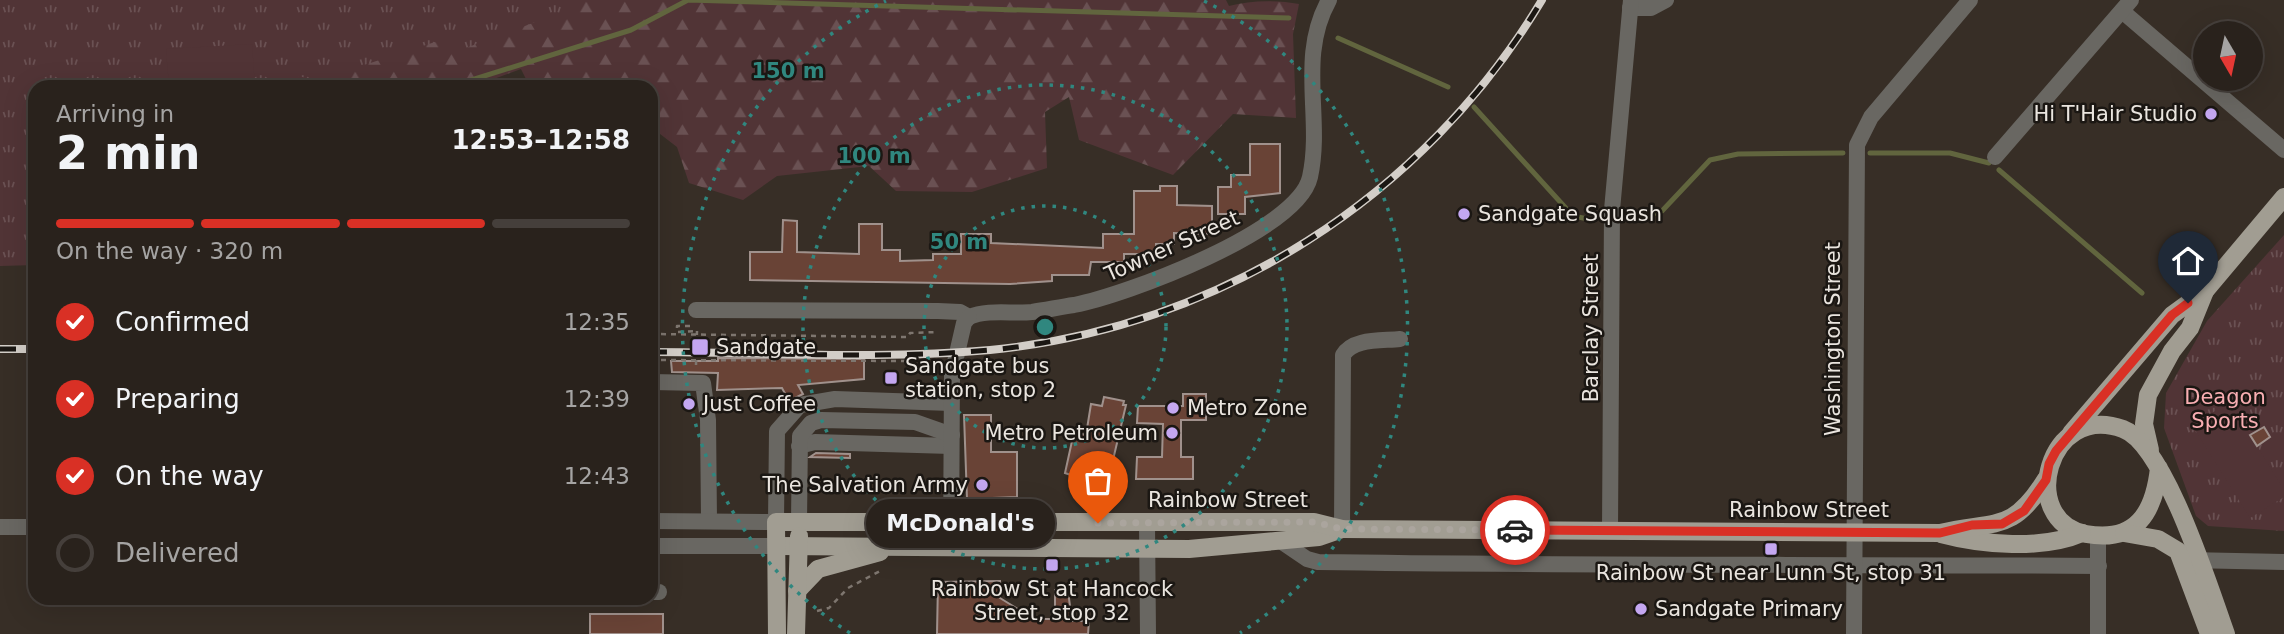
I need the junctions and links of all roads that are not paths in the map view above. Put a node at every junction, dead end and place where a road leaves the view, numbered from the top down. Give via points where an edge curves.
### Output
1 (1665, 0) edge
2 (1969, 0) edge
3 (2127, 3) edge
4 (1630, 4) edge
5 (1325, 7) edge
6 (2284, 150) edge
7 (1996, 157) dead end
8 (2284, 197) edge
9 (2205, 291) junction
10 (696, 310) dead end
11 (969, 317) junction
12 (1400, 339) dead end
13 (658, 381) edge
14 (951, 403) junction
15 (2069, 435) junction
16 (951, 440) junction
17 (2150, 450) junction
18 (2159, 468) junction
19 (2046, 480) junction
20 (709, 520) junction
21 (658, 521) edge
22 (776, 522) junction
23 (799, 522) junction
24 (951, 523) junction
25 (1147, 523) junction
26 (0, 527) edge
27 (28, 527) edge
28 (1342, 529) junction
29 (1610, 530) junction
30 (1853, 533) junction
31 (1940, 533) junction
32 (2124, 533) junction
33 (2090, 534) junction
34 (1279, 540) junction
35 (658, 545) edge
36 (778, 546) junction
37 (799, 547) junction
38 (893, 547) junction
39 (951, 548) junction
40 (1148, 549) junction
41 (2191, 560) junction
42 (2284, 562) edge
43 (1853, 564) junction
44 (2099, 566) junction
45 (797, 591) junction
46 (778, 634) edge
47 (796, 634) edge
48 (1148, 634) edge
49 (1854, 634) edge
50 (2098, 634) edge
51 (2209, 634) edge
52 (2226, 634) edge

1 - 4 street via 1651,8
2 - 30 street, Washington Street via 1871,117 1857,145
3 - 6 street
3 - 7 street
4 - 29 street, Barclay Street via 1612,210
5 - 11 street, Towner Street via 1312,45 1310,177 1297,202 1246,239 1107,298 1033,312
8 - 9 main road
9 - 15 main road via 2172,315
9 - 17 main road via 2190,328 2148,395 2144,424
10 - 11 street, Towner Street via 938,311
11 - 14 street via 954,361
12 - 28 street via 1356,343 1343,355
13 - 20 street via 708,376
14 - 16 street
14 - 22 street via 835,399 800,405 777,430
15 - 17 main road via 2094,425 2110,425 2133,434
15 - 19 main road via 2049,464
16 - 23 street via 915,422 821,420 805,428 799,446
16 - 24 street
17 - 18 main road
18 - 32 main road via 2153,502
18 - 41 main road
19 - 31 main road, Rainbow Street via 2024,511 2002,524
19 - 33 main road via 2055,512 2067,525
20 - 21 street, Rainbow Street
20 - 22 street, Rainbow Street
22 - 23 main road, Rainbow Street
22 - 36 main road
23 - 24 main road, Rainbow Street
23 - 37 main road
24 - 25 main road, Rainbow Street
24 - 39 street
25 - 28 main road, Rainbow Street via 1314,522
25 - 40 street
26 - 27 street
28 - 29 main road, Rainbow Street
28 - 34 main road, Rainbow Street via 1319,537
29 - 30 main road, Rainbow Street
30 - 31 main road, Rainbow Street
30 - 43 street, Washington Street
31 - 33 main road, Rainbow Street via 1974,543 2063,541
32 - 33 main road
32 - 41 main road via 2170,544
33 - 44 street
34 - 40 main road, Rainbow Street
34 - 43 street, Rainbow Street via 1318,562
35 - 36 street, Rainbow Street
36 - 37 main road, Rainbow Street
36 - 46 main road
37 - 38 main road, Rainbow Street
37 - 45 main road
38 - 39 main road, Rainbow Street
38 - 45 main road via 818,569
39 - 40 main road, Rainbow Street
40 - 48 street
41 - 42 street
41 - 51 main road
41 - 52 main road
43 - 44 street, Rainbow Street
43 - 49 street, Washington Street
44 - 50 street
45 - 47 main road

